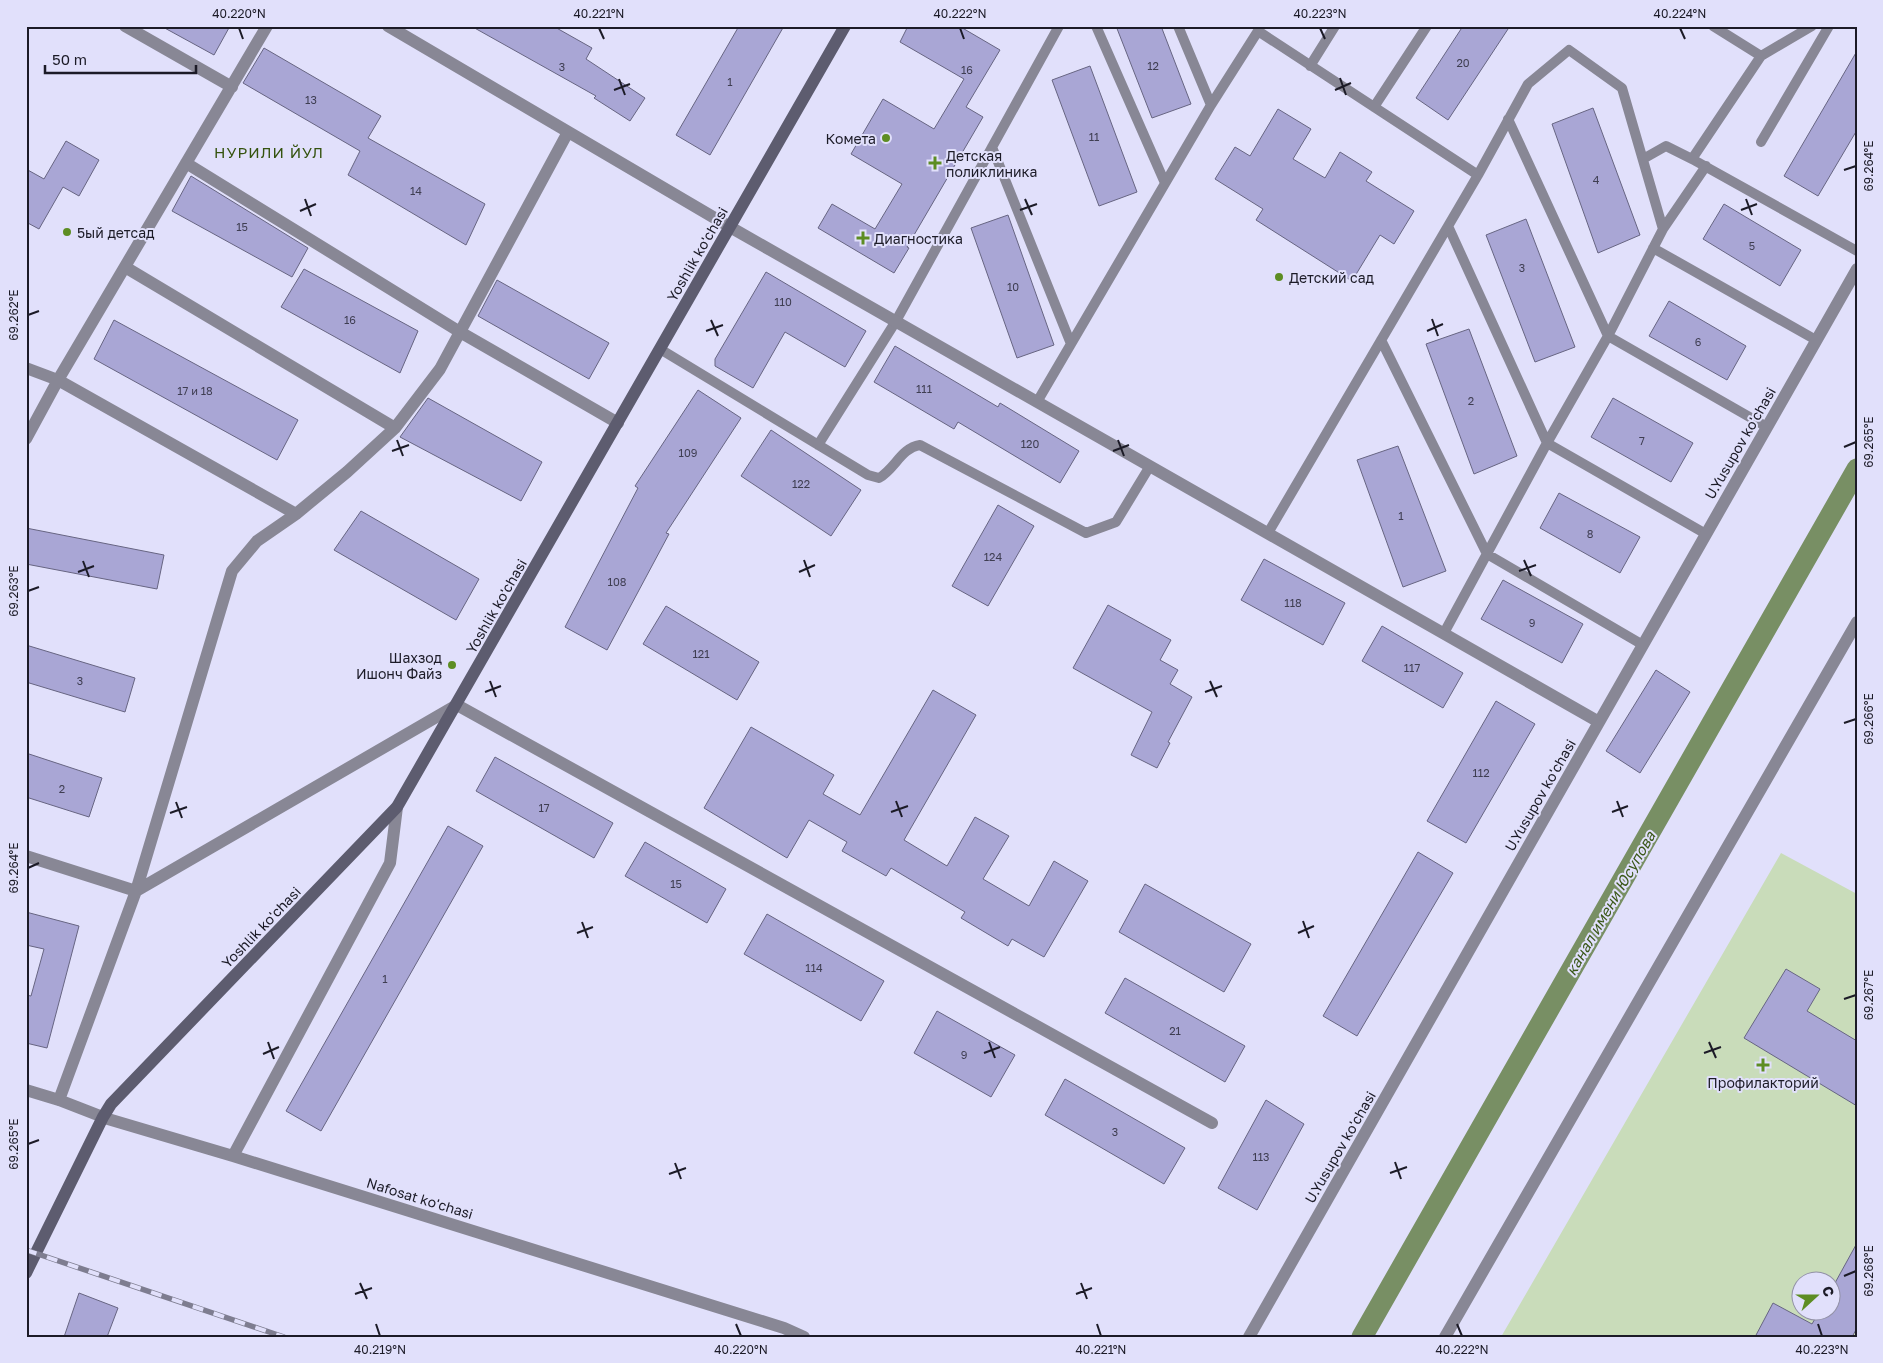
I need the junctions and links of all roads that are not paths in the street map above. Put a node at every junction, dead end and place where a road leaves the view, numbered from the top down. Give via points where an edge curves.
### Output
1 (125, 26) edge
2 (267, 26) edge
3 (388, 26) edge
4 (845, 26) edge
5 (1059, 26) edge
6 (1096, 26) edge
7 (1178, 26) edge
8 (1335, 26) edge
9 (1427, 26) edge
10 (1712, 26) edge
11 (1812, 26) edge
12 (1830, 26) edge
13 (1761, 56) junction
14 (1310, 66) junction
15 (232, 87) junction
16 (1211, 105) junction
17 (1374, 107) junction
18 (1508, 119) junction
19 (568, 132) junction
20 (1761, 142) dead end
21 (992, 147) junction
22 (1643, 159) junction
23 (1692, 159) junction
24 (186, 163) junction
25 (1706, 166) junction
26 (1478, 175) junction
27 (1165, 183) junction
28 (1448, 226) junction
29 (730, 227) junction
30 (1663, 229) junction
31 (1653, 248) junction
32 (1857, 251) edge
33 (125, 267) junction
34 (1857, 269) edge
35 (896, 321) junction
36 (460, 332) junction
37 (1608, 336) junction
38 (1381, 340) junction
39 (1816, 340) junction
40 (1071, 344) junction
41 (660, 349) junction
42 (26, 368) edge
43 (58, 380) junction
44 (1037, 402) junction
45 (618, 423) junction
46 (1766, 427) junction
47 (395, 428) junction
48 (26, 438) edge
49 (1547, 443) junction
50 (818, 445) junction
51 (1150, 466) junction
52 (296, 514) junction
53 (1268, 533) junction
54 (1706, 534) junction
55 (1487, 554) junction
56 (1857, 622) edge
57 (1444, 633) junction
58 (1643, 645) junction
59 (457, 704) junction
60 (1599, 722) junction
61 (397, 807) junction
62 (26, 856) edge
63 (136, 891) junction
64 (26, 1090) edge
65 (59, 1100) junction
66 (103, 1117) junction
67 (1212, 1123) dead end
68 (233, 1156) junction
69 (26, 1273) edge
70 (804, 1337) edge
71 (1249, 1337) edge
72 (1445, 1337) edge

1 - 15 street
2 - 15 street
3 - 19 street
4 - 29 street, Yoshlik ko'chasi
5 - 21 lane
6 - 27 lane
7 - 16 lane
8 - 14 lane
9 - 17 lane
10 - 13 lane
11 - 13 lane
12 - 20 lane
13 - 23 lane
14 - 16 lane via 1258,32
14 - 17 lane
15 - 24 street
16 - 27 lane
17 - 26 lane
18 - 22 lane via 1528,84 1569,50 1622,88
18 - 26 lane
18 - 37 lane
19 - 29 street
19 - 36 street
21 - 35 lane
21 - 40 lane
22 - 23 lane via 1666,146
22 - 30 lane
23 - 25 lane
24 - 33 street
24 - 36 street
25 - 30 lane
25 - 32 lane
26 - 28 lane
27 - 40 lane
28 - 38 lane
28 - 49 lane
29 - 35 street
29 - 41 street, Yoshlik ko'chasi
30 - 31 lane
31 - 37 lane
31 - 39 lane
33 - 43 street
33 - 47 street
34 - 39 street, U.Yusupov ko'chasi
35 - 44 street
35 - 50 lane
36 - 45 street
36 - 47 street via 440,369
37 - 46 lane
37 - 49 lane
38 - 53 lane
38 - 55 lane
39 - 46 street, U.Yusupov ko'chasi
40 - 44 lane
41 - 45 street, Yoshlik ko'chasi
41 - 50 lane
42 - 43 street
43 - 48 street
43 - 52 street
44 - 51 street
45 - 59 street, Yoshlik ko'chasi
46 - 54 street, U.Yusupov ko'chasi
47 - 52 street
49 - 54 lane
49 - 55 lane
50 - 51 lane via 868,475 879,478 911,446 920,445 1086,533 1116,522
51 - 53 street
52 - 63 street via 257,540 232,571
53 - 57 street
54 - 58 street, U.Yusupov ko'chasi
55 - 57 lane
55 - 58 lane
56 - 72 street
57 - 60 street
58 - 60 street, U.Yusupov ko'chasi
59 - 61 street, Yoshlik ko'chasi
59 - 63 street
59 - 67 street
60 - 71 street, U.Yusupov ko'chasi
61 - 66 street, Yoshlik ko'chasi via 111,1104
61 - 68 street via 390,863
62 - 63 street
63 - 65 street
64 - 65 street, Nafosat ko'chasi
65 - 66 street, Nafosat ko'chasi
66 - 68 street, Nafosat ko'chasi
66 - 69 street, Yoshlik ko'chasi
68 - 70 street, Nafosat ko'chasi via 784,1328

